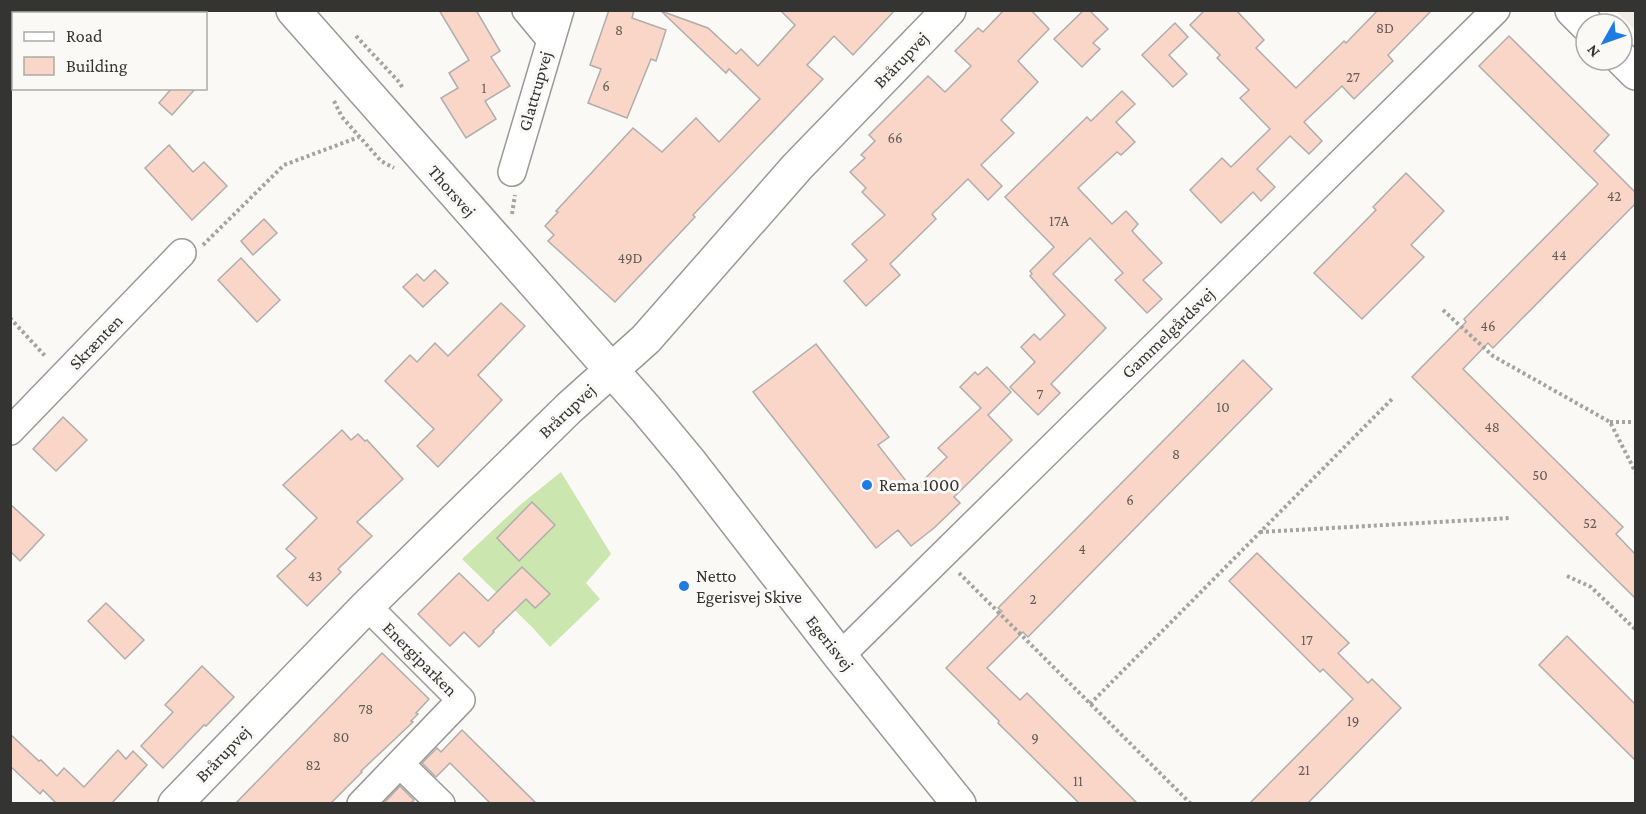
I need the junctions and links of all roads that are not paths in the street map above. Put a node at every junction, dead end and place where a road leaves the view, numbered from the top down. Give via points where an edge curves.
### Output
1 (293, 10) edge
2 (526, 10) edge
3 (560, 10) edge
4 (949, 10) edge
5 (1496, 10) edge
6 (550, 39) junction
7 (512, 172) dead end
8 (182, 253) road end
9 (612, 370) junction
10 (10, 430) edge
11 (367, 606) junction
12 (840, 656) junction
13 (400, 764) junction
14 (175, 804) edge
15 (361, 804) edge
16 (441, 804) edge
17 (959, 804) edge

1 - 9 street, Thorsvej
2 - 6 street
3 - 6 street, Glattrupvej
4 - 9 street, Brårupvej via 797,167 646,339
5 - 12 street, Gammelgårdsvej
6 - 7 street, Glattrupvej
8 - 10 street, Skrænten
9 - 11 street, Brårupvej
9 - 12 street, Egerisvej via 690,462
11 - 13 street, Energiparken via 461,700
11 - 14 street, Brårupvej
12 - 17 street, Egerisvej
13 - 15 street, Energiparken
13 - 16 street

